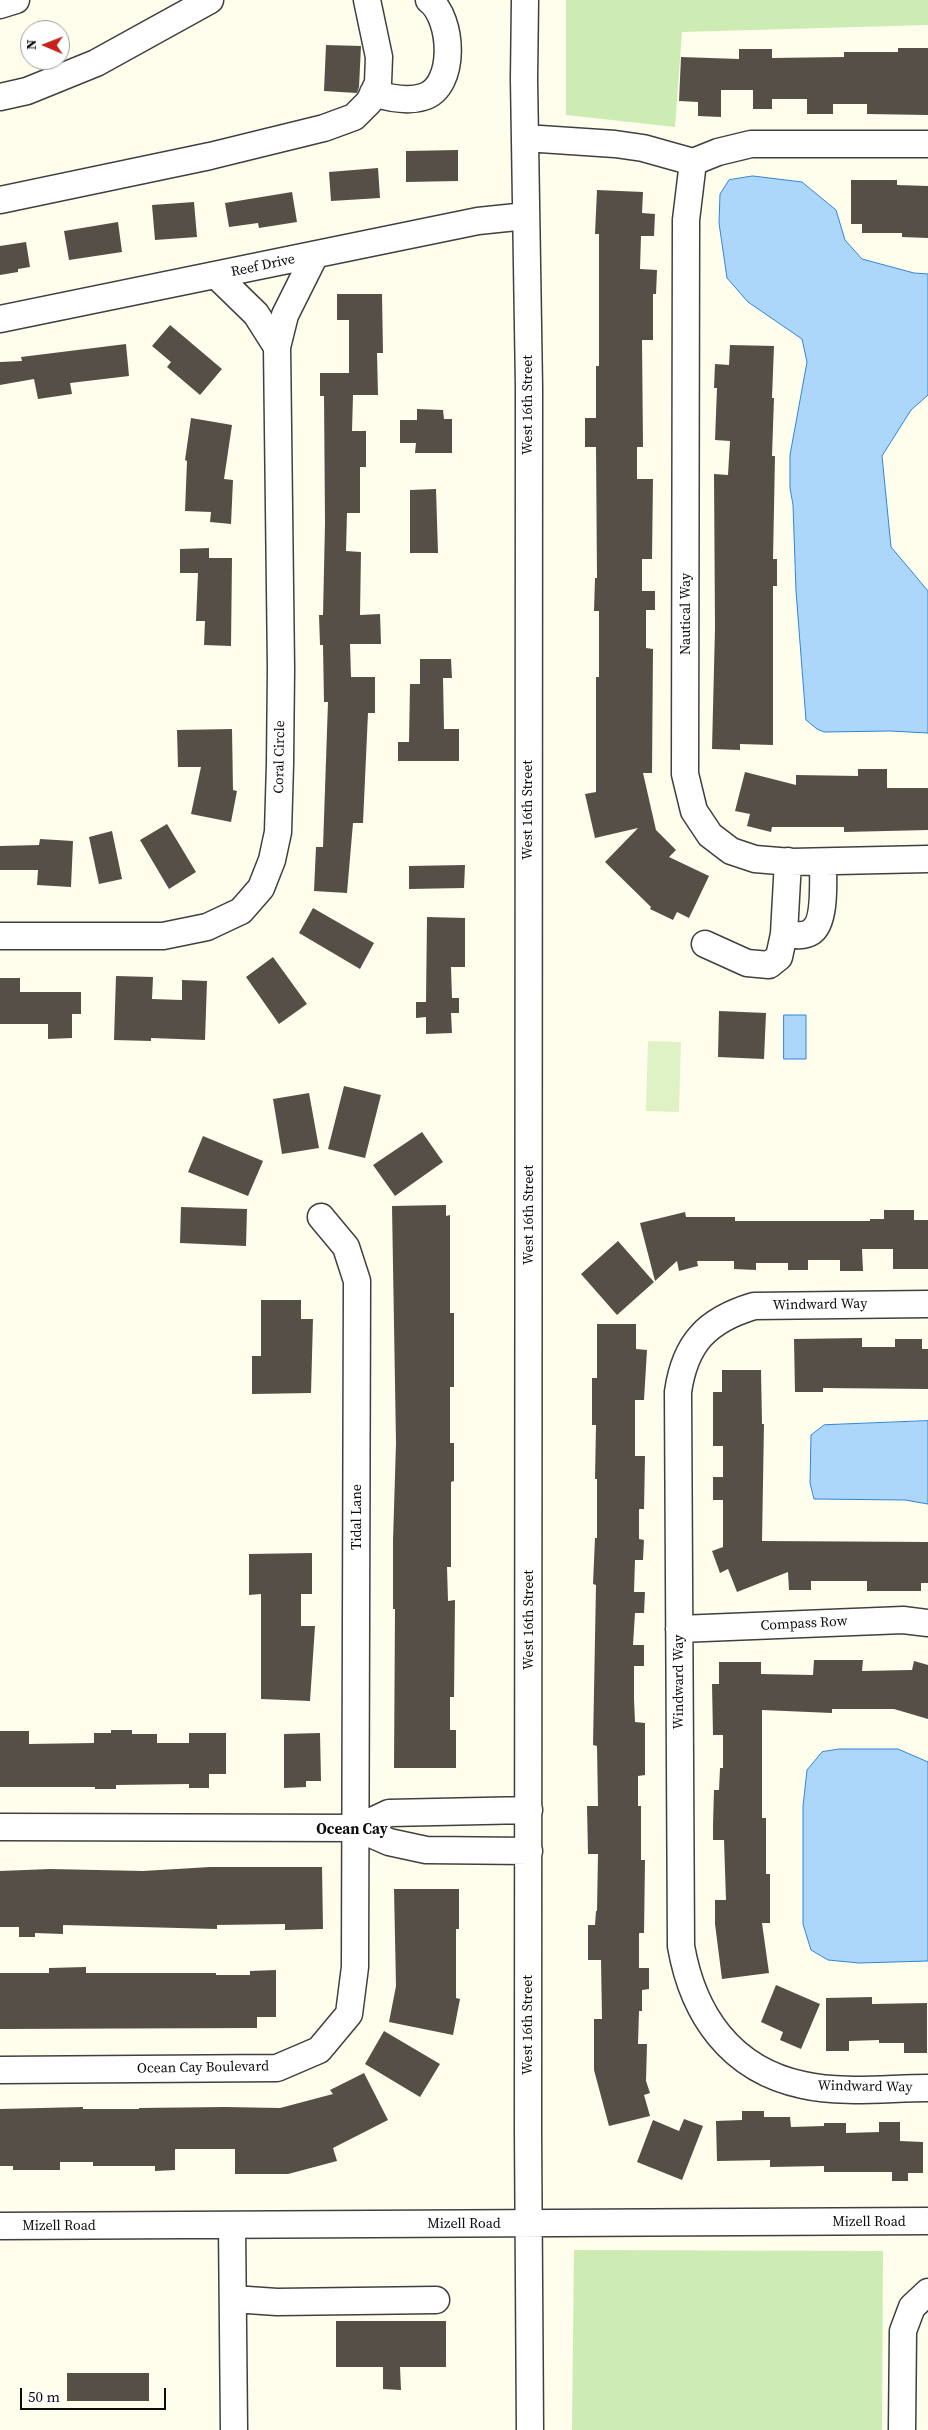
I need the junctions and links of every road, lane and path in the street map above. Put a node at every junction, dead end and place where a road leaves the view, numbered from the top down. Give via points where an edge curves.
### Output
1 (16, 0) edge
2 (210, 0) edge
3 (367, 0) edge
4 (429, 0) edge
5 (525, 0) edge
6 (0, 6) edge
7 (373, 93) junction
8 (0, 98) edge
9 (525, 138) junction
10 (928, 144) edge
11 (693, 162) junction
12 (0, 200) edge
13 (526, 216) junction
14 (316, 255) junction
15 (217, 276) junction
16 (0, 319) edge
17 (277, 347) junction
18 (928, 859) edge
19 (788, 861) junction
20 (823, 862) junction
21 (784, 934) junction
22 (0, 936) edge
23 (705, 944) dead end
24 (321, 1217) dead end
25 (928, 1304) edge
26 (928, 1623) edge
27 (679, 1630) junction
28 (529, 1810) junction
29 (405, 1813) junction
30 (0, 1827) edge
31 (357, 1828) junction
32 (405, 1845) junction
33 (529, 1851) junction
34 (0, 2070) edge
35 (928, 2088) edge
36 (928, 2222) edge
37 (530, 2224) junction
38 (232, 2225) junction
39 (0, 2226) edge
40 (928, 2292) edge
41 (233, 2299) junction
42 (436, 2300) dead end
43 (234, 2430) edge
44 (530, 2430) edge
45 (902, 2430) edge

1 - 6 street
2 - 8 street via 96,63
3 - 7 street via 378,57 378,82
4 - 7 street via 446,26 447,67 441,84 424,97 391,98
5 - 9 street, West 16th Street
7 - 12 street via 354,117 324,128 201,158
9 - 11 street via 643,148
9 - 13 street, West 16th Street
10 - 11 street via 751,144
11 - 19 street, Nautical Way via 686,220 685,774 694,811 710,835 739,854 755,859
13 - 14 street, Reef Drive via 478,221
13 - 28 street, West 16th Street via 529,388
14 - 15 street, Reef Drive
14 - 17 street, Coral Circle via 285,315
15 - 16 street, Reef Drive
15 - 17 street via 256,314
17 - 22 street, Coral Circle via 281,670 278,832 261,888 241,911 207,927 163,936
18 - 20 street, Nautical Way
19 - 20 street, Nautical Way
19 - 21 street
20 - 21 street via 822,909 817,927 809,934
21 - 23 street via 779,957 769,965 747,963
24 - 31 street, Tidal Lane via 346,1247 356,1281
25 - 27 street, Windward Way via 754,1306 732,1313 700,1336 681,1371 678,1392
26 - 27 street, Compass Row via 903,1620
27 - 35 street, Windward Way via 681,1946 686,1974 697,2003 712,2028 732,2049 777,2077 829,2088
28 - 29 street
28 - 33 street, West 16th Street
29 - 31 street via 389,1813
29 - 32 street
30 - 31 street
31 - 32 street via 389,1842
31 - 34 street, Ocean Cay Boulevard via 355,1967 349,2014 320,2050 277,2068
32 - 33 street via 426,1850
33 - 37 street, West 16th Street
36 - 37 street, Mizell Road
37 - 38 street, Mizell Road
37 - 44 street, West 16th Street
38 - 39 street, Mizell Road
38 - 41 street
40 - 45 street via 912,2308 903,2331
41 - 42 street via 278,2302
41 - 43 street

